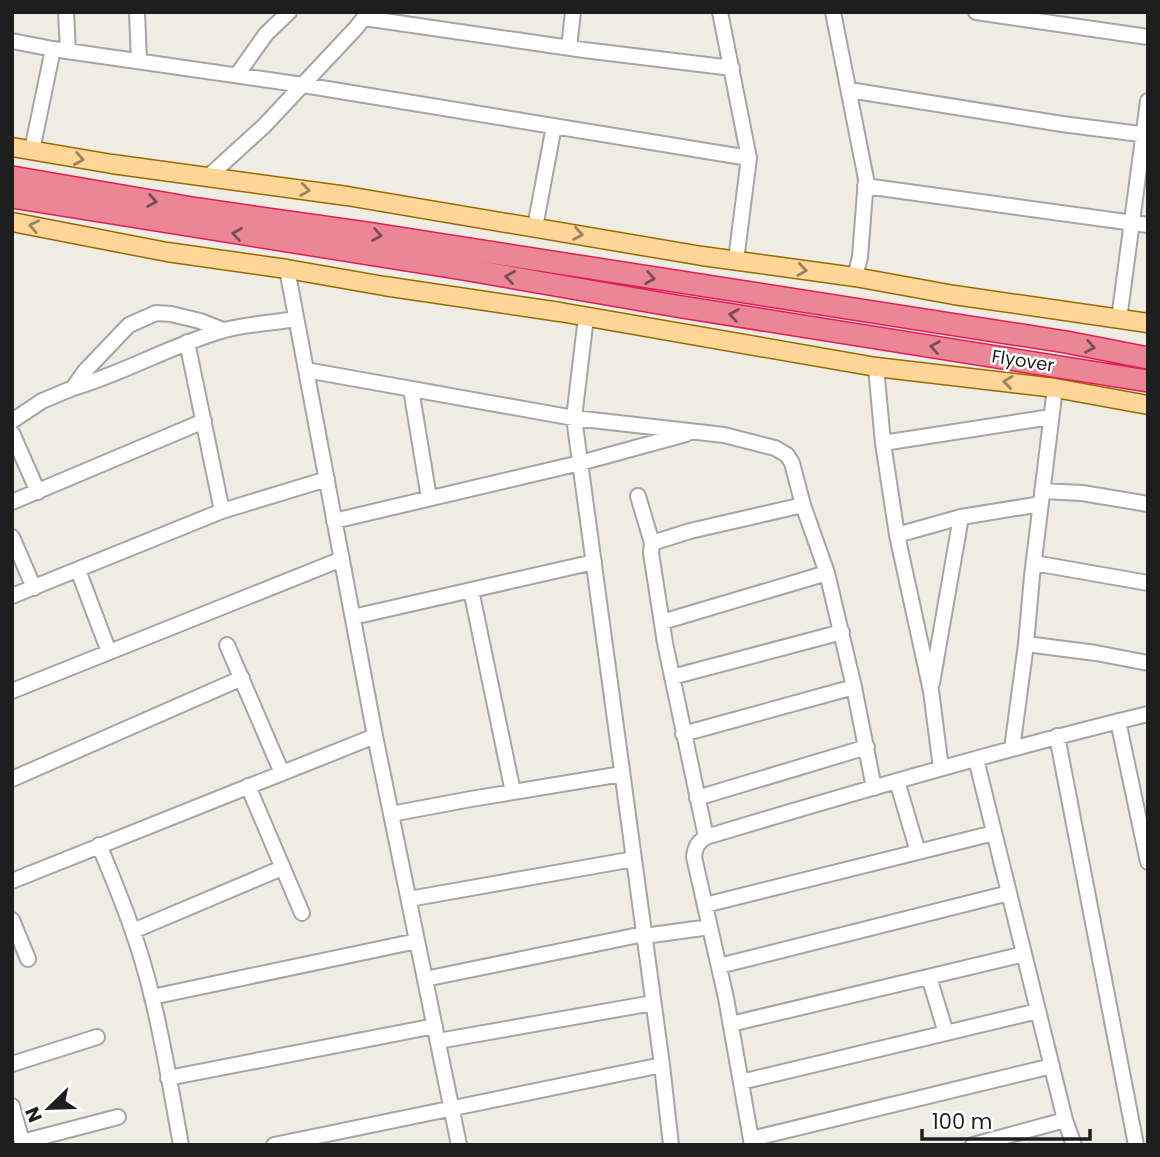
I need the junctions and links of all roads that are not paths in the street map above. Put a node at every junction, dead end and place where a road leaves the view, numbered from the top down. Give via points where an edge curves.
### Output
1 (66, 12) edge
2 (137, 12) edge
3 (289, 12) edge
4 (573, 12) edge
5 (720, 12) edge
6 (833, 12) edge
7 (976, 12) edge
8 (366, 15) edge
9 (1148, 37) edge
10 (12, 41) edge
11 (569, 48) junction
12 (61, 50) junction
13 (139, 61) junction
14 (732, 68) junction
15 (237, 75) junction
16 (303, 85) junction
17 (849, 90) junction
18 (1148, 101) edge
19 (554, 126) junction
20 (1146, 134) edge
21 (12, 147) edge
22 (32, 150) junction
23 (749, 158) junction
24 (12, 177) edge
25 (208, 177) junction
26 (865, 186) junction
27 (12, 197) edge
28 (12, 222) edge
29 (1132, 223) junction
30 (1148, 225) edge
31 (536, 227) junction
32 (736, 260) junction
33 (287, 269) junction
34 (855, 277) junction
35 (586, 317) junction
36 (296, 319) junction
37 (1118, 319) junction
38 (1148, 323) edge
39 (223, 330) junction
40 (187, 342) junction
41 (1148, 358) edge
42 (876, 367) junction
43 (306, 370) junction
44 (1148, 382) edge
45 (73, 388) junction
46 (1055, 388) junction
47 (411, 389) junction
48 (1148, 405) edge
49 (1051, 416) junction
50 (574, 418) junction
51 (12, 421) edge
52 (204, 421) junction
53 (694, 432) junction
54 (12, 433) edge
55 (883, 443) junction
56 (580, 463) junction
57 (327, 480) junction
58 (38, 492) junction
59 (638, 496) dead end
60 (429, 498) junction
61 (1042, 498) junction
62 (12, 502) edge
63 (1148, 504) edge
64 (803, 505) junction
65 (222, 511) junction
66 (961, 517) junction
67 (334, 521) junction
68 (897, 535) junction
69 (12, 537) edge
70 (652, 543) junction
71 (342, 559) junction
72 (594, 562) junction
73 (1034, 563) junction
74 (78, 570) junction
75 (827, 573) junction
76 (1148, 583) edge
77 (34, 588) junction
78 (471, 590) junction
79 (12, 596) edge
80 (353, 617) junction
81 (662, 622) junction
82 (842, 632) junction
83 (1026, 643) junction
84 (227, 645) dead end
85 (109, 652) junction
86 (1148, 663) edge
87 (672, 677) junction
88 (242, 678) junction
89 (854, 687) junction
90 (12, 691) edge
91 (931, 691) junction
92 (1148, 714) edge
93 (1118, 722) junction
94 (683, 734) junction
95 (375, 736) junction
96 (1057, 736) junction
97 (867, 747) junction
98 (1012, 748) junction
99 (976, 759) junction
100 (941, 768) junction
101 (282, 773) junction
102 (622, 774) junction
103 (12, 779) edge
104 (897, 781) junction
105 (248, 786) junction
106 (874, 788) junction
107 (513, 792) junction
108 (697, 798) junction
109 (391, 814) junction
110 (995, 832) junction
111 (706, 837) junction
112 (99, 845) junction
113 (918, 852) junction
114 (634, 859) junction
115 (1148, 862) edge
116 (282, 868) junction
117 (12, 881) edge
118 (1009, 893) junction
119 (409, 899) junction
120 (705, 905) junction
121 (302, 913) dead end
122 (12, 920) edge
123 (710, 927) junction
124 (133, 932) junction
125 (644, 935) junction
126 (417, 941) junction
127 (1024, 954) junction
128 (29, 959) dead end
129 (719, 965) junction
130 (929, 977) junction
131 (425, 979) junction
132 (152, 997) junction
133 (653, 1003) junction
134 (1038, 1011) junction
135 (731, 1024) junction
136 (946, 1033) junction
137 (437, 1034) junction
138 (97, 1037) dead end
139 (12, 1064) edge
140 (662, 1065) junction
141 (1052, 1066) junction
142 (168, 1077) junction
143 (741, 1083) junction
144 (12, 1106) edge
145 (452, 1109) junction
146 (118, 1117) dead end
147 (1065, 1121) junction
148 (752, 1142) edge
149 (22, 1143) edge
150 (181, 1145) edge
151 (274, 1145) edge
152 (459, 1145) edge
153 (671, 1145) edge
154 (973, 1145) edge
155 (1074, 1145) edge
156 (1136, 1145) edge

1 - 12 street
2 - 13 street
3 - 15 street via 266,34
4 - 11 street
5 - 14 street
6 - 17 street
7 - 9 street
8 - 11 street
8 - 16 street
10 - 12 street
11 - 14 street
12 - 13 street
12 - 22 street
13 - 15 street
14 - 23 street
15 - 16 street
16 - 19 street
16 - 25 street
17 - 20 street
17 - 26 street
18 - 20 street
19 - 23 street
19 - 31 street
20 - 29 street
21 - 22 main road
22 -> 25 main road
23 - 32 street
24 -> 41 highway, Flyover
25 -> 31 main road
26 - 29 street
26 - 34 street
44 -> 27 highway, Flyover
33 -> 28 main road
29 - 30 street
29 - 37 street
31 -> 32 main road
32 -> 34 main road
33 - 35 main road
33 - 36 street
34 - 37 main road
35 - 42 main road
35 - 50 street
36 - 39 street
36 - 43 street
37 - 38 main road
39 - 40 street
39 - 45 street via 156,313 129,325
40 - 45 street
40 - 52 street
46 -> 42 main road
42 - 55 street
43 - 47 street
43 - 57 street
45 - 51 street
46 - 48 main road
46 - 49 street
47 - 50 street
47 - 60 street
49 - 55 street
49 - 61 street
50 - 53 street
50 - 56 street
52 - 58 street
52 - 65 street
53 - 56 street
53 - 64 street via 724,435 786,455
54 - 58 street
55 - 68 street
56 - 60 street
56 - 72 street
57 - 65 street
57 - 67 street
58 - 62 street
59 - 70 street
60 - 67 street
61 - 63 street via 1082,494
61 - 66 street
61 - 73 street
64 - 70 street
64 - 75 street
65 - 74 street
66 - 68 street
66 - 91 street
67 - 71 street
68 - 91 street
69 - 77 street
70 - 81 street
71 - 80 street
71 - 85 street
72 - 78 street
72 - 102 street
73 - 76 street
73 - 83 street
74 - 77 street
74 - 85 street
75 - 81 street
75 - 82 street
77 - 79 street
78 - 80 street
78 - 107 street
80 - 95 street
81 - 87 street
82 - 87 street
82 - 89 street
83 - 86 street
83 - 98 street
84 - 88 street
85 - 90 street
87 - 94 street
88 - 101 street
88 - 103 street
89 - 94 street
89 - 97 street
91 - 100 street
92 - 93 street
93 - 96 street
93 - 115 street
94 - 108 street
95 - 101 street
95 - 109 street
96 - 98 street
96 - 156 street
97 - 106 street
97 - 108 street
98 - 99 street
99 - 100 street
99 - 110 street
100 - 104 street
101 - 105 street
102 - 107 street
102 - 114 street
104 - 106 street
104 - 113 street
105 - 112 street
105 - 116 street
106 - 111 street
107 - 109 street
108 - 111 street
109 - 119 street
110 - 113 street
110 - 118 street
111 - 120 street via 694,848
112 - 117 street
112 - 124 street
113 - 120 street
114 - 119 street
114 - 125 street
116 - 121 street
116 - 124 street
118 - 127 street
118 - 129 street
119 - 126 street
120 - 123 street
122 - 128 street
123 - 125 street
123 - 129 street
124 - 132 street
125 - 131 street
125 - 133 street
126 - 131 street
126 - 132 street
127 - 130 street
127 - 134 street
129 - 135 street
130 - 135 street
130 - 136 street
131 - 137 street
132 - 142 street
133 - 137 street
133 - 140 street
134 - 136 street
134 - 141 street
135 - 143 street
136 - 143 street
137 - 142 street
137 - 145 street
138 - 139 street
140 - 145 street
140 - 153 street
141 - 147 street
141 - 148 street
142 - 150 street
143 - 148 street
144 - 149 street
145 - 151 street
145 - 152 street
146 - 149 street
147 - 154 street
147 - 155 street

